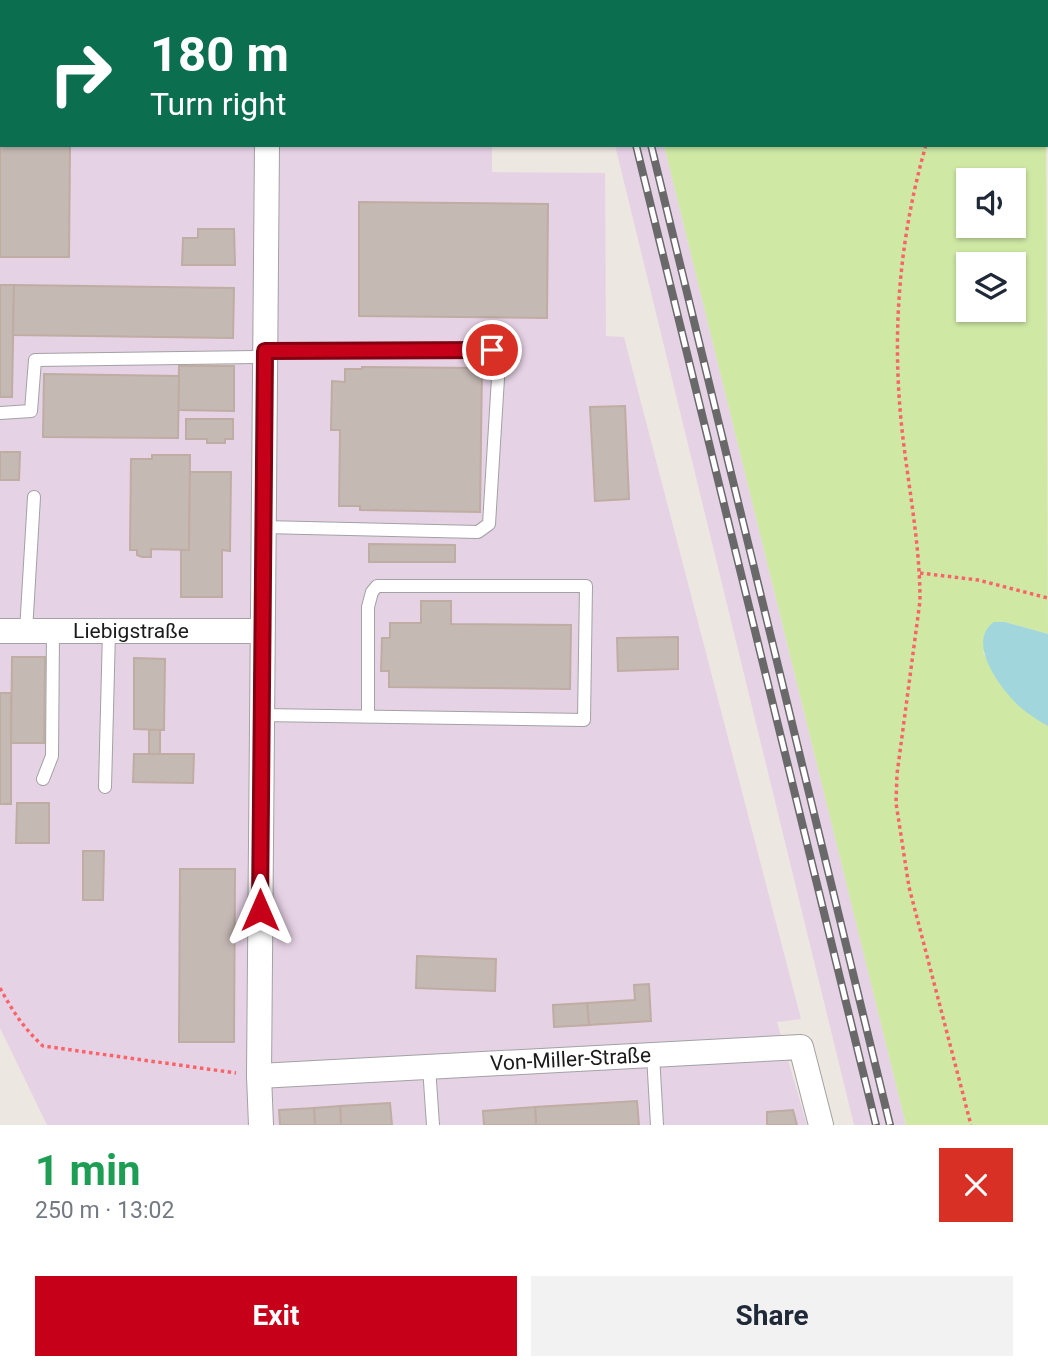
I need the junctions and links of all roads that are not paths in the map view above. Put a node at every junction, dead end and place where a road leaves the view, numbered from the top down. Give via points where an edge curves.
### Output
1 (267, 147) edge
2 (265, 354) junction
3 (0, 413) edge
4 (34, 497) dead end
5 (263, 527) junction
6 (0, 631) edge
7 (26, 631) junction
8 (262, 631) junction
9 (53, 632) junction
10 (110, 632) junction
11 (261, 715) junction
12 (368, 717) junction
13 (43, 779) dead end
14 (105, 787) dead end
15 (653, 1055) junction
16 (429, 1067) junction
17 (259, 1076) junction
18 (261, 1125) edge
19 (433, 1125) edge
20 (657, 1125) edge
21 (821, 1125) edge

1 - 2 street
2 - 3 lane via 35,360 31,411
2 - 5 street
2 - 5 lane via 492,350 499,362 489,524 478,532
4 - 7 lane
5 - 8 street
6 - 7 street, Liebigstraße
7 - 9 street, Liebigstraße
8 - 10 street, Liebigstraße
8 - 11 street
9 - 10 street, Liebigstraße
9 - 13 lane via 52,756
10 - 14 lane
11 - 12 lane
11 - 17 street
12 - 12 lane via 584,720 586,586 377,586 368,607
15 - 16 street, Von-Miller-Straße
15 - 20 lane
15 - 21 street, Von-Miller-Straße via 801,1047
16 - 17 street, Von-Miller-Straße
16 - 19 lane
17 - 18 street

